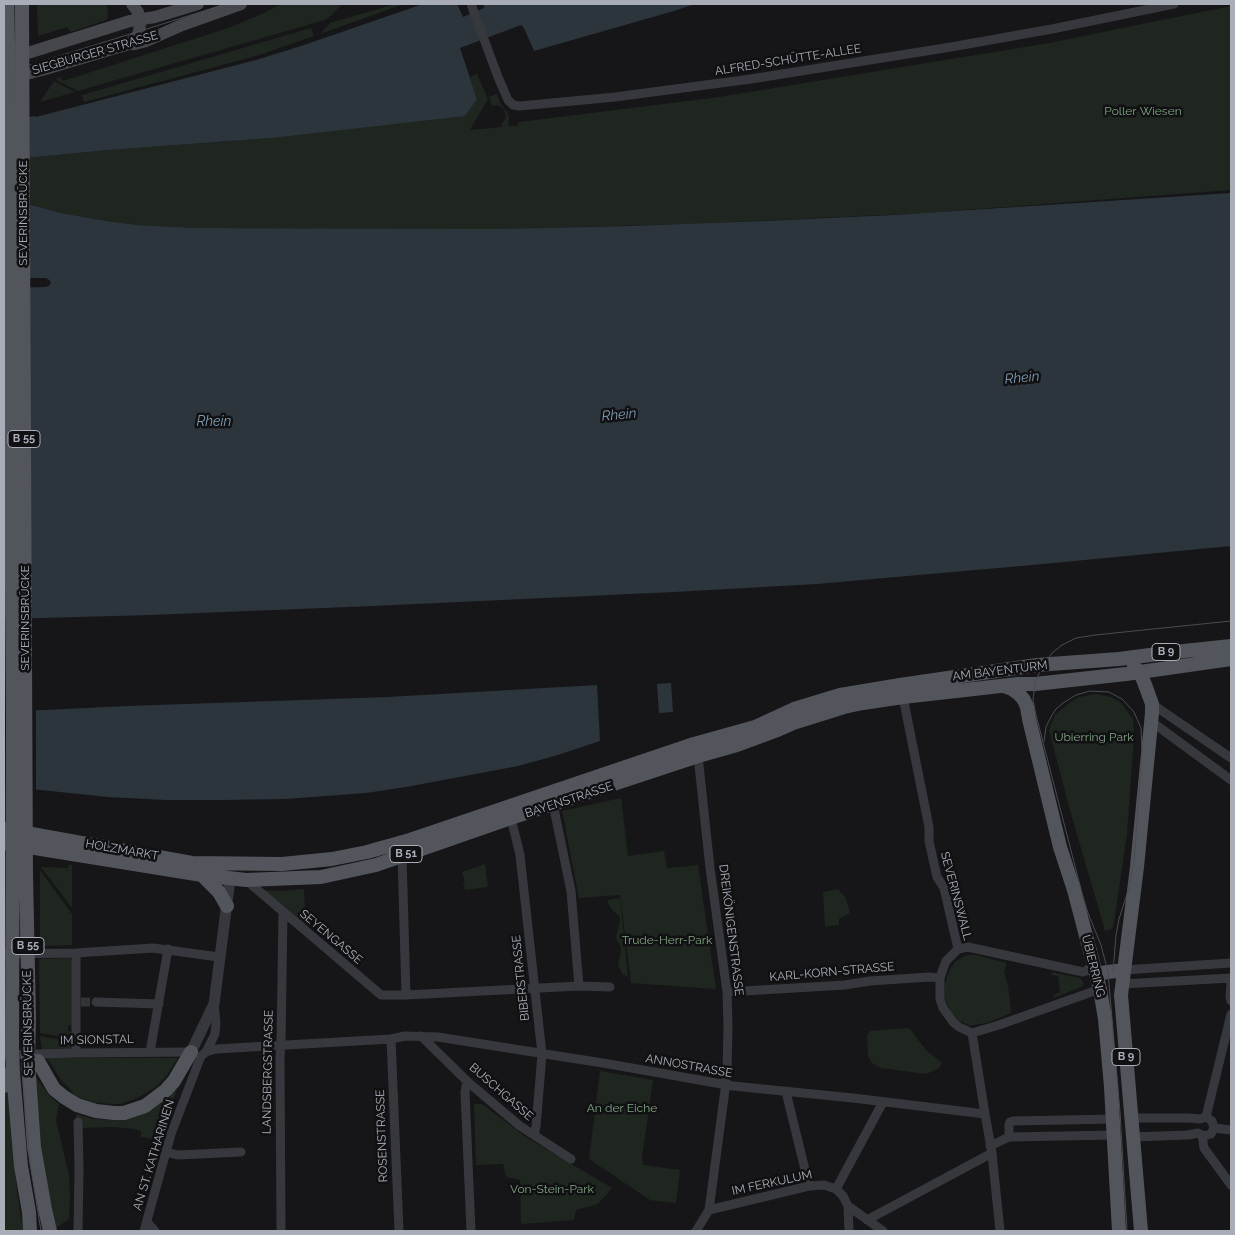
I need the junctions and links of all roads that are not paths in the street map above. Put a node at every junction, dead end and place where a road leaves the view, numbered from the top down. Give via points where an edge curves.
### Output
1 (7, 4) edge
2 (22, 4) edge
3 (198, 4) edge
4 (241, 4) edge
5 (1174, 4) edge
6 (472, 7) edge
7 (136, 12) edge
8 (129, 44) junction
9 (4, 59) edge
10 (4, 79) edge
11 (1231, 646) edge
12 (1119, 659) junction
13 (1231, 659) edge
14 (1079, 662) junction
15 (1162, 668) junction
16 (1004, 671) junction
17 (1138, 672) junction
18 (1039, 683) junction
19 (1004, 686) junction
20 (934, 687) junction
21 (883, 688) joint
22 (903, 697) junction
23 (1152, 704) junction
24 (1028, 707) junction
25 (1152, 722) junction
26 (696, 750) junction
27 (1231, 758) edge
28 (1231, 780) edge
29 (554, 804) junction
30 (511, 818) junction
31 (4, 829) edge
32 (4, 843) edge
33 (387, 846) junction
34 (402, 856) junction
35 (385, 862) junction
36 (242, 864) junction
37 (202, 875) junction
38 (230, 879) junction
39 (246, 880) junction
40 (227, 906) junction
41 (283, 912) junction
42 (168, 949) junction
43 (958, 949) junction
44 (76, 952) junction
45 (4, 954) edge
46 (220, 958) junction
47 (1231, 963) edge
48 (1094, 964) junction
49 (1123, 977) junction
50 (940, 978) junction
51 (1231, 978) edge
52 (1231, 983) edge
53 (1099, 984) junction
54 (579, 986) junction
55 (610, 987) dead end
56 (535, 988) junction
57 (727, 992) junction
58 (406, 995) junction
59 (1231, 1001) edge
60 (96, 1002) tunnel mouth
61 (159, 1004) junction
62 (214, 1004) junction
63 (1231, 1014) edge
64 (29, 1018) junction
65 (972, 1033) junction
66 (421, 1036) junction
67 (391, 1039) junction
68 (281, 1045) junction
69 (150, 1052) junction
70 (191, 1052) junction
71 (206, 1052) junction
72 (8, 1053) edge
73 (76, 1053) junction
74 (542, 1054) junction
75 (8, 1077) edge
76 (469, 1082) junction
77 (725, 1084) junction
78 (786, 1092) junction
79 (883, 1102) junction
80 (985, 1114) junction
81 (1132, 1118) junction
82 (1203, 1118) junction
83 (1113, 1119) junction
84 (78, 1122) dead end
85 (1214, 1128) junction
86 (1231, 1130) edge
87 (1200, 1134) junction
88 (534, 1136) junction
89 (1114, 1136) junction
90 (1133, 1136) junction
91 (1008, 1137) junction
92 (991, 1150) junction
93 (166, 1152) junction
94 (241, 1152) dead end
95 (571, 1159) dead end
96 (1231, 1185) edge
97 (809, 1186) junction
98 (836, 1190) junction
99 (848, 1206) junction
100 (709, 1210) junction
101 (867, 1220) junction
102 (146, 1222) junction
103 (30, 1231) edge
104 (50, 1231) edge
105 (78, 1231) edge
106 (144, 1231) edge
107 (155, 1231) edge
108 (280, 1231) edge
109 (399, 1231) edge
110 (471, 1231) edge
111 (696, 1231) edge
112 (849, 1231) edge
113 (883, 1231) edge
114 (1000, 1231) edge
115 (1119, 1231) edge
116 (1141, 1231) edge

1 - 72 main road, SEVERINSBRÜCKE / B 55, bridge via 12,715
2 - 64 main road, SEVERINSBRÜCKE / B 55, bridge
3 - 7 main road, SIEGBURGER STRASSE via 155,16
4 - 8 main road, SIEGBURGER STRASSE via 146,41
5 - 6 street, ALFRED-SCHÜTTE-ALLEE via 890,57 751,79 520,106 508,100
7 - 8 main road via 139,32
7 - 9 main road, SIEGBURGER STRASSE
8 - 10 main road, SIEGBURGER STRASSE
11 - 12 main road, B 9
12 - 14 main road, AM BAYENTURM
12 - 17 main road, B 9 via 1134,665
13 - 15 main road, B 51
14 - 16 main road, AM BAYENTURM / B 51
14 - 18 main road via 1050,673
15 - 17 main road, B 51
15 - 23 main road, B 9 via 1157,673
16 - 19 main road via 1009,675
16 - 20 main road, AM BAYENTURM / B 51
17 - 18 main road, AM BAYENTURM / B 51
17 - 23 main road, B 9
18 - 19 main road, AM BAYENTURM / B 51
18 - 24 main road
19 - 20 main road, AM BAYENTURM / B 51
19 - 24 main road via 1018,694
20 - 21 main road, AM BAYENTURM / B 51
20 - 22 main road, AM BAYENTURM / B 51
21 - 26 main road, BAYENSTRASSE / B 51 via 814,702
22 - 26 main road, BAYENSTRASSE / B 51 via 844,707 737,745
22 - 43 street, SEVERINSWALL via 929,826 928,840 937,877 944,888
23 - 25 main road, UBIERRING / B 9
23 - 27 street
24 - 48 main road, UBIERRING / B 9 via 1060,847
25 - 28 street
25 - 49 main road, UBIERRING / B 9
26 - 29 main road, BAYENSTRASSE / B 51
26 - 33 main road, BAYENSTRASSE / B 51
26 - 57 street, DREIKÖNIGENSTRASSE
29 - 30 main road, BAYENSTRASSE / B 51
29 - 54 street via 571,891
30 - 34 main road, BAYENSTRASSE / B 51
30 - 56 street, BIBERSTRASSE via 520,856
31 - 36 main road, HOLZMARKT / B 51 via 192,862
32 - 37 main road, HOLZMARKT / B 51
33 - 35 main road
33 - 36 main road, BAYENSTRASSE / B 51 via 320,861
34 - 35 main road, BAYENSTRASSE / B 51
34 - 58 street
35 - 39 main road, BAYENSTRASSE / B 51 via 321,877
36 - 38 main road
37 - 38 main road, HOLZMARKT / B 51
37 - 40 main road via 219,892
38 - 39 main road, BAYENSTRASSE / B 51
38 - 40 street
39 - 41 street, SEYENGASSE
40 - 46 street
41 - 58 street, SEYENGASSE via 381,995
41 - 68 street, LANDSBERGSTRASSE
42 - 44 street
42 - 46 street
42 - 61 street
43 - 48 street via 968,947 1083,972
43 - 50 street, SEVERINSWALL via 946,961
44 - 45 street
44 - 73 street via 79,1002
46 - 62 street
47 - 49 street
48 - 53 main road, UBIERRING / B 9
49 - 51 street
49 - 53 main road via 1102,973
49 - 81 main road, UBIERRING / B 9 via 1122,1001
50 - 57 street, KARL-KORN-STRASSE via 928,976
50 - 65 street, SEVERINSWALL via 943,1008 953,1022
52 - 59 street
53 - 65 street
53 - 83 main road, UBIERRING / B 9
54 - 55 street, SEYENGASSE
54 - 56 street, SEYENGASSE
56 - 58 street, SEYENGASSE
56 - 74 street, BIBERSTRASSE
57 - 77 street, DREIKÖNIGENSTRASSE
60 - 61 street
61 - 69 street
62 - 70 street
62 - 71 street, AN ST. KATHARINEN via 215,1034
63 - 82 street
64 - 70 main road, bridge via 35,1054 54,1090 77,1105 96,1111 124,1113 145,1106 174,1081
64 - 104 main road, SEVERINSBRÜCKE / B 55, bridge via 28,1062 34,1147
65 - 80 street
66 - 67 street, ANNOSTRASSE
66 - 74 street, ANNOSTRASSE
66 - 76 street, BUSCHGASSE
67 - 68 street
67 - 109 street, ROSENSTRASSE
68 - 71 street
68 - 108 street, LANDSBERGSTRASSE
69 - 70 street, IM SIONSTAL
69 - 73 street, IM SIONSTAL
71 - 93 street, AN ST. KATHARINEN via 201,1056
72 - 73 street, IM SIONSTAL
72 - 75 main road, SEVERINSBRÜCKE, bridge
74 - 77 street, ANNOSTRASSE
74 - 88 street, BIBERSTRASSE
75 - 103 main road, SEVERINSBRÜCKE
76 - 88 street, BUSCHGASSE
76 - 110 street via 465,1092
77 - 78 street, ANNOSTRASSE
77 - 100 street, DREIKÖNIGENSTRASSE
78 - 79 street, ANNOSTRASSE
78 - 97 street
79 - 80 street, ANNOSTRASSE
79 - 98 street
80 - 92 street
81 - 82 street
81 - 90 main road, UBIERRING / B 9
82 - 85 street via 1212,1121
82 - 87 street via 1196,1126
83 - 89 main road, UBIERRING / B 9
83 - 91 street via 1013,1121 1009,1125
84 - 105 street
85 - 86 street
85 - 87 street via 1211,1134
87 - 90 street
87 - 96 street via 1204,1148
88 - 95 street, BUSCHGASSE
89 - 91 street
89 - 115 main road, UBIERRING / B 9
90 - 116 main road, UBIERRING / B 9
91 - 92 street
92 - 101 street
92 - 114 street
93 - 94 street via 178,1155
93 - 102 street, AN ST. KATHARINEN
97 - 98 street, IM FERKULUM via 824,1185
97 - 100 street, IM FERKULUM
98 - 99 street
99 - 101 street
99 - 112 street
100 - 111 street
101 - 113 street
102 - 106 street, AN ST. KATHARINEN
102 - 107 street

